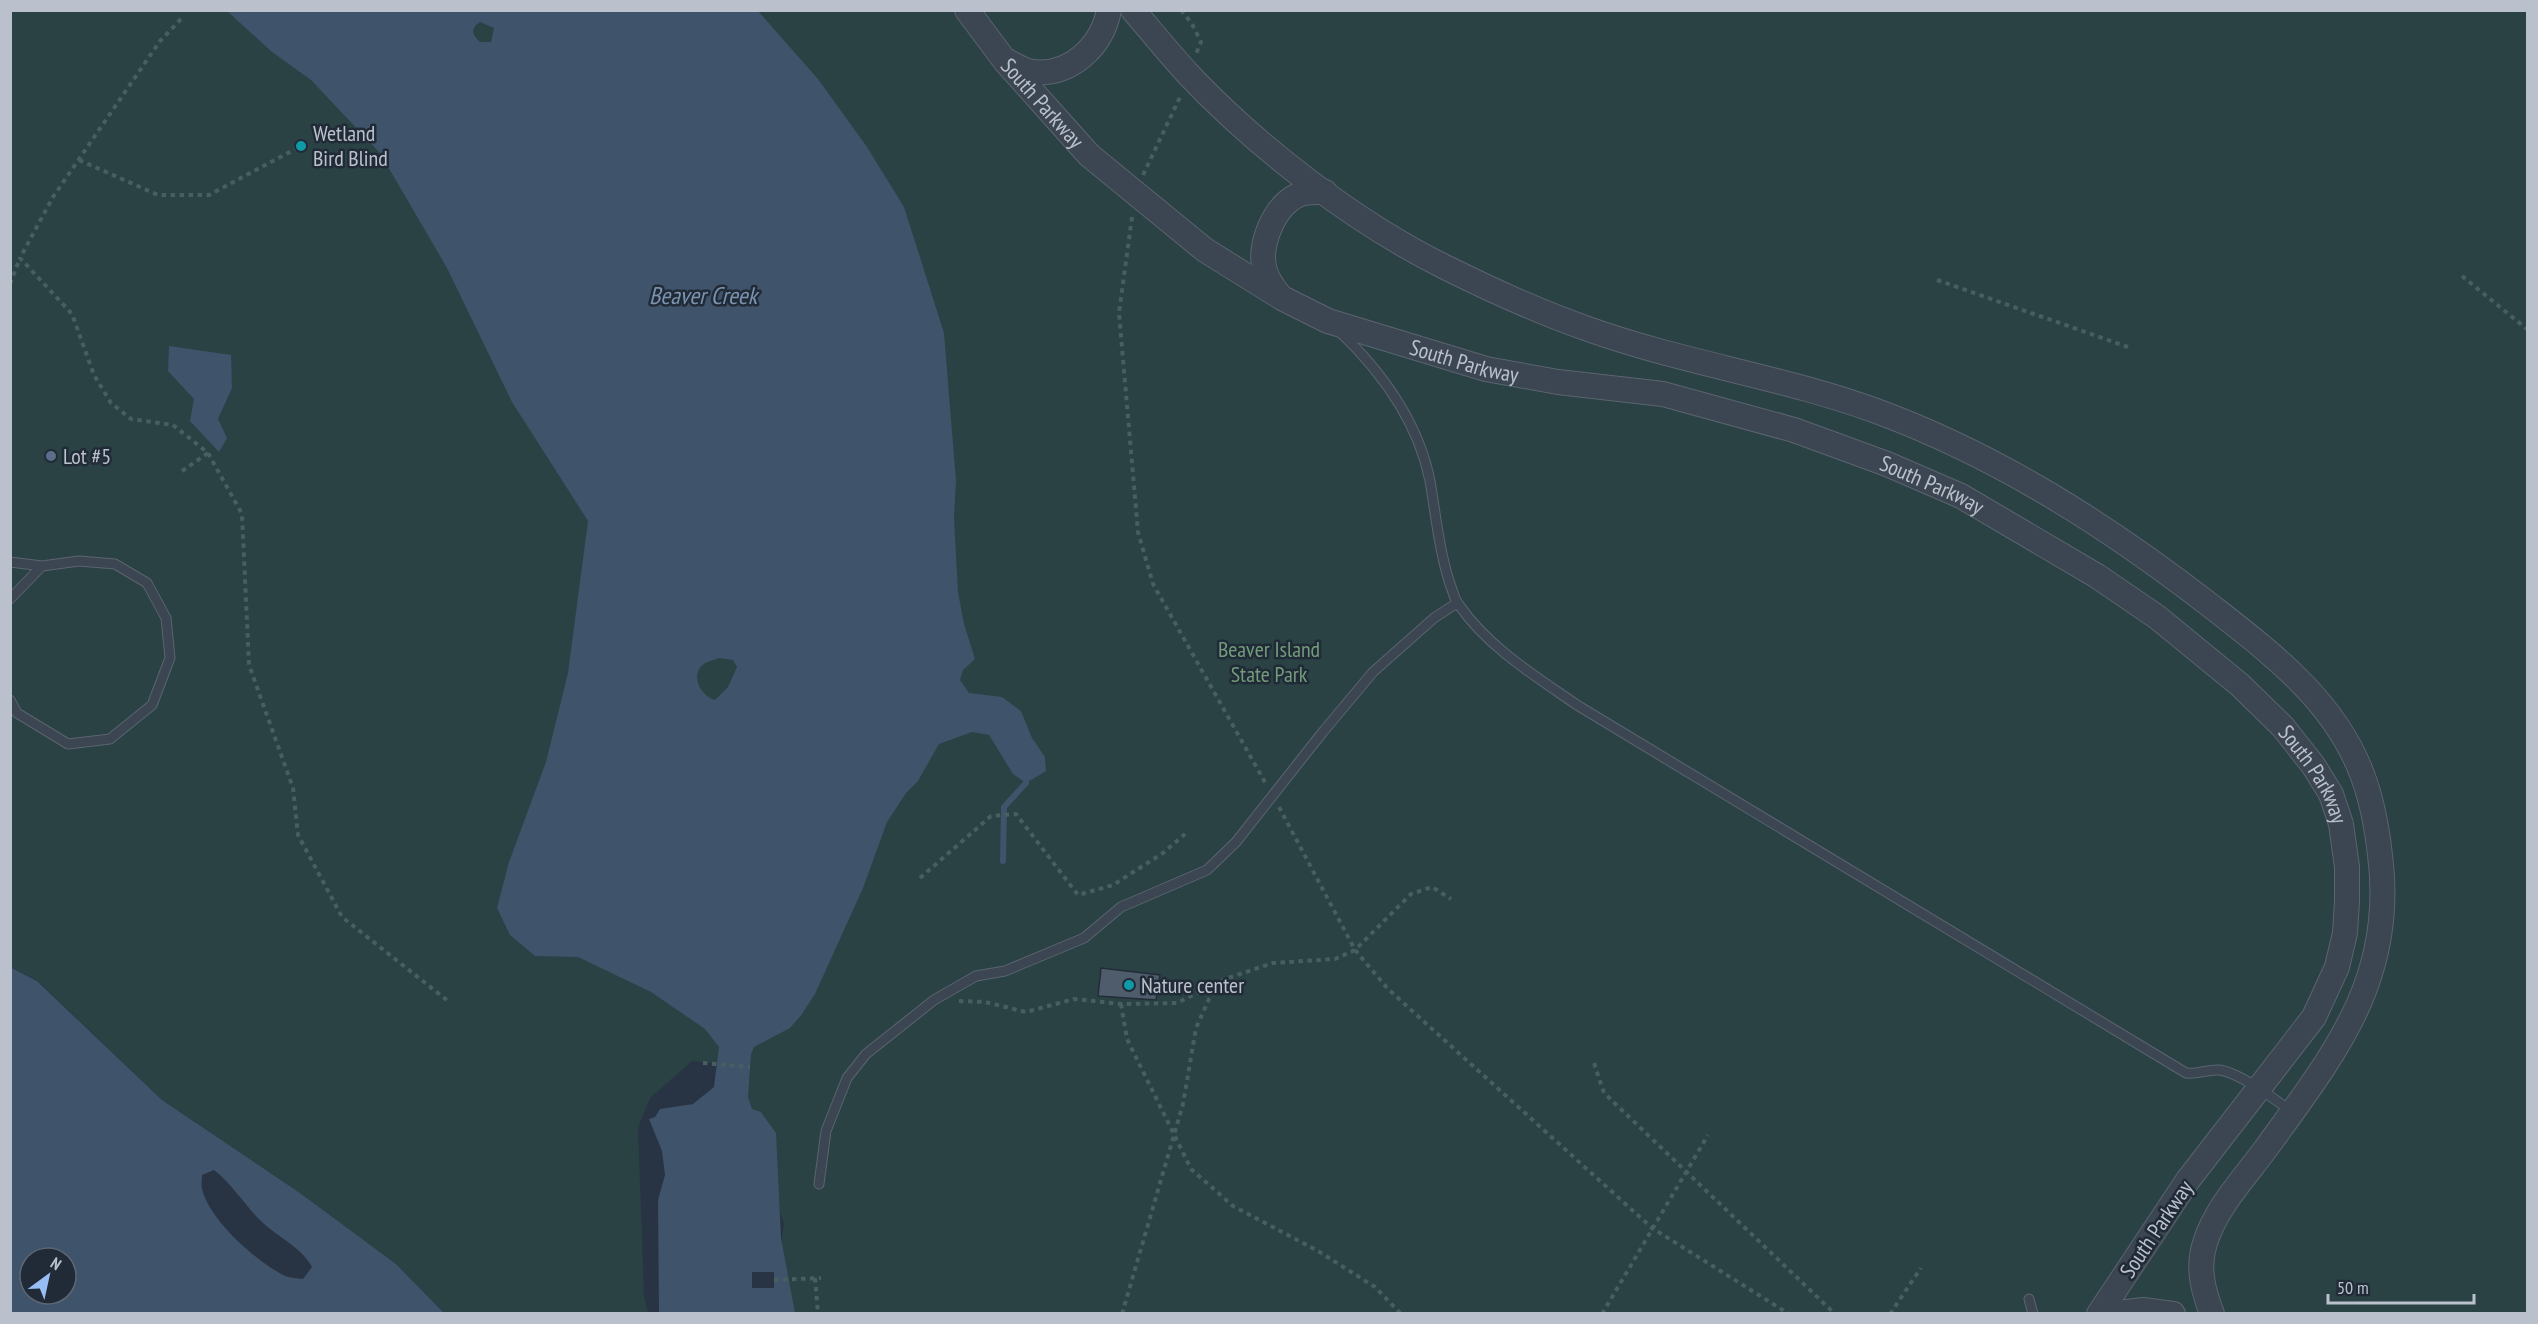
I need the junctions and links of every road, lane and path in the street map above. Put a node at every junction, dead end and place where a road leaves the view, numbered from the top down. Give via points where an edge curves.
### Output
1 (967, 10) edge
2 (1110, 10) edge
3 (1133, 10) edge
4 (181, 19) dead end
5 (1005, 61) junction
6 (301, 146) dead end
7 (78, 160) junction
8 (1325, 192) junction
9 (21, 258) junction
10 (2462, 276) dead end
11 (1937, 280) dead end
12 (10, 284) edge
13 (1282, 298) junction
14 (1328, 321) junction
15 (2528, 330) edge
16 (2128, 347) dead end
17 (208, 453) junction
18 (182, 471) dead end
19 (10, 562) edge
20 (42, 566) junction
21 (10, 599) edge
22 (1457, 603) junction
23 (10, 700) edge
24 (1185, 834) dead end
25 (920, 878) dead end
26 (1451, 899) dead end
27 (1225, 979) junction
28 (934, 1000) junction
29 (448, 1001) dead end
30 (1121, 1004) junction
31 (703, 1062) dead end
32 (1594, 1063) dead end
33 (750, 1067) dead end
34 (2259, 1089) junction
35 (2292, 1112) junction
36 (1175, 1134) junction
37 (1708, 1135) dead end
38 (1685, 1171) junction
39 (819, 1184) dead end
40 (1921, 1268) dead end
41 (815, 1278) junction
42 (821, 1278) dead end
43 (774, 1280) dead end
44 (2028, 1299) dead end
45 (818, 1314) edge
46 (1122, 1314) edge
47 (1401, 1314) edge
48 (1602, 1314) edge
49 (1836, 1314) edge
50 (1890, 1314) edge
51 (2033, 1314) edge
52 (2099, 1314) edge
53 (2110, 1314) edge
54 (2173, 1314) edge
55 (2212, 1314) edge

1 - 5 street, South Parkway
2 - 5 street via 1094,46 1072,64 1048,72 1031,72
3 - 8 street, South Parkway via 1189,76 1273,153
4 - 7 path via 160,41
5 - 13 street, South Parkway via 1089,155 1205,250
6 - 7 path via 209,195 158,195
7 - 9 path via 53,197
8 - 13 street via 1296,195 1276,215 1268,232 1264,269
8 - 35 street, South Parkway via 1381,231 1439,264 1571,322 1832,396 1979,456 2121,540 2240,629 2298,679 2349,742 2364,778 2376,825 2384,903 2374,967 2360,1006
9 - 12 path
9 - 17 path via 72,314 94,375 111,403 131,419 173,425
10 - 15 path
11 - 16 path
13 - 14 street, South Parkway
14 - 22 lane via 1365,356 1402,407 1420,446 1441,554
14 - 34 street, South Parkway via 1486,369 1663,394 1794,430 1887,464 1961,496 2097,576 2166,624 2240,685 2283,727 2331,794 2348,867 2344,933 2337,967 2314,1017
17 - 18 path
17 - 29 path via 242,514 249,665 293,788 298,835 342,917
19 - 20 lane
20 - 21 lane
20 - 23 lane via 79,561 115,564 147,583 166,618 171,658 152,705 110,739 68,744 17,713
22 - 28 lane via 1434,618 1373,672 1236,842 1207,870 1121,907 1084,938 1005,971 976,976
22 - 34 lane via 1480,631 1507,654 1591,713 2180,1070 2195,1074 2222,1070
24 - 25 path via 1163,854 1113,885 1078,895 1016,814 991,816
26 - 27 path via 1432,887 1411,894 1355,950 1335,959 1273,963
27 - 30 path via 1177,1003
27 - 36 path via 1209,999 1196,1028
28 - 30 path via 985,1002 1026,1012 1074,999
28 - 39 lane via 866,1054 847,1078 826,1131
30 - 36 path via 1127,1039
31 - 33 path
32 - 38 path via 1604,1093
34 - 35 lane
34 - 52 street, South Parkway via 2188,1180
35 - 55 street, South Parkway via 2221,1210 2205,1241 2201,1267
36 - 46 path
36 - 47 path via 1191,1169 1233,1206 1318,1251 1375,1287
37 - 38 path
38 - 48 path
38 - 49 path
40 - 50 path
41 - 42 path
41 - 43 path
41 - 45 path
44 - 51 lane
53 - 54 street via 2144,1310

